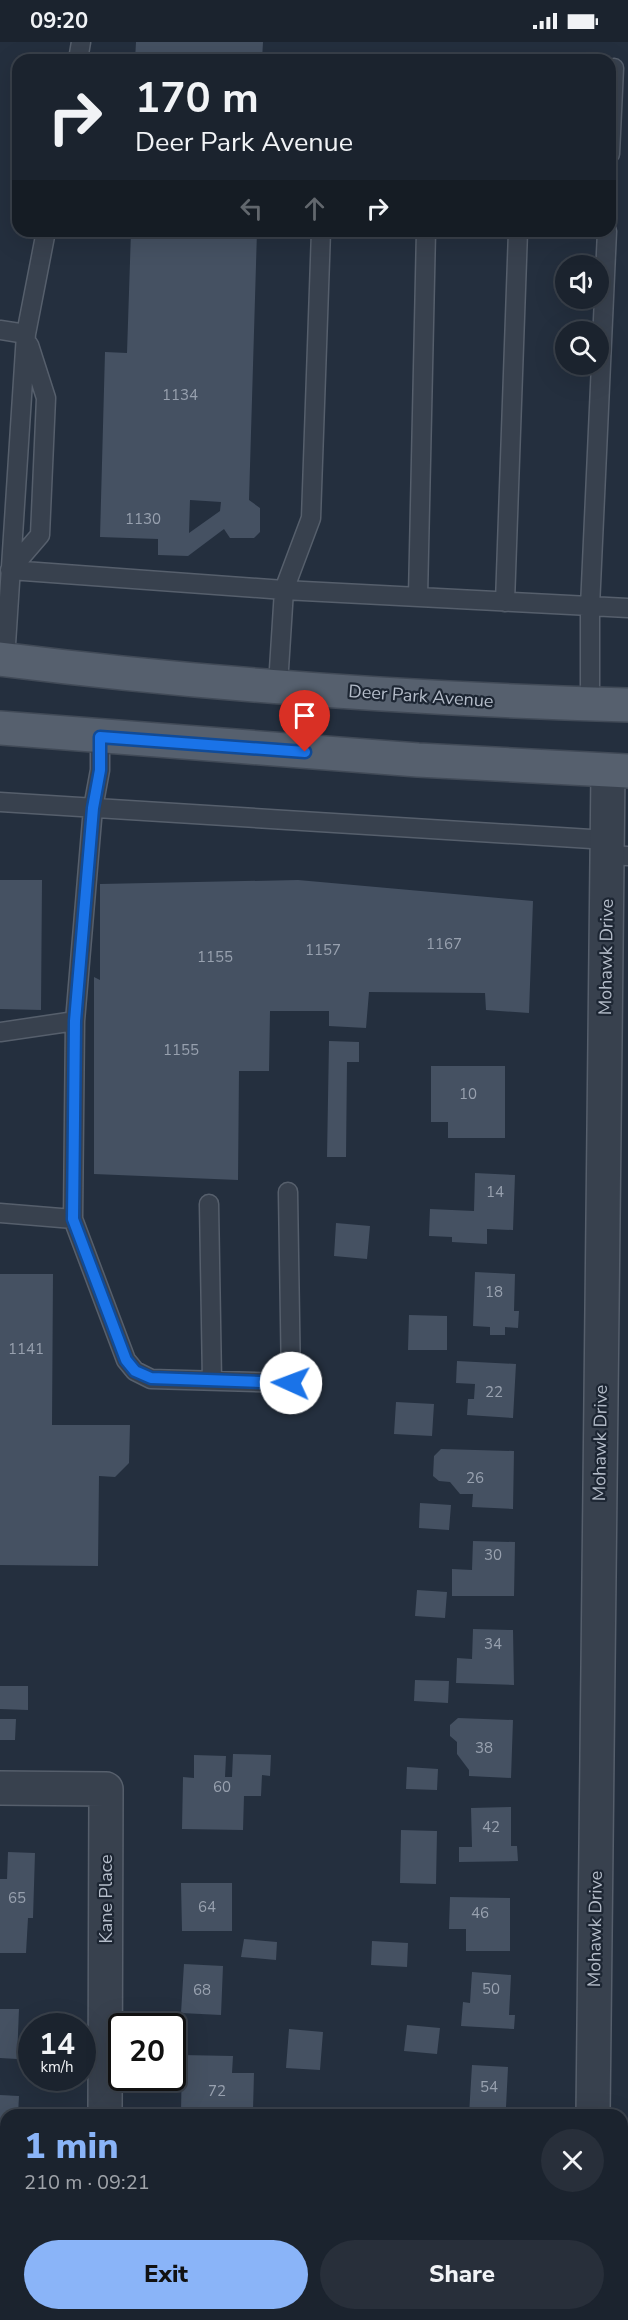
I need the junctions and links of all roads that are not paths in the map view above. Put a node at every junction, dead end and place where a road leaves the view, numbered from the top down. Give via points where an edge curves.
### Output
1 (618, 68) edge
2 (616, 90) edge
3 (45, 237) edge
4 (321, 237) edge
5 (426, 237) edge
6 (518, 237) edge
7 (607, 237) edge
8 (0, 330) edge
9 (26, 334) junction
10 (10, 570) junction
11 (284, 590) junction
12 (418, 597) junction
13 (506, 602) junction
14 (590, 607) junction
15 (628, 608) edge
16 (2, 660) edge
17 (278, 685) junction
18 (590, 704) junction
19 (628, 705) edge
20 (0, 728) edge
21 (100, 737) junction
22 (618, 771) edge
23 (0, 802) edge
24 (93, 808) junction
25 (614, 851) edge
26 (75, 1021) junction
27 (0, 1032) edge
28 (288, 1192) dead end
29 (210, 1204) dead end
30 (0, 1214) edge
31 (73, 1219) junction
32 (212, 1381) junction
33 (0, 1788) edge
34 (105, 2109) edge
35 (593, 2109) edge

1 - 2 lane
3 - 9 lane
4 - 11 lane via 311,518
5 - 12 lane
6 - 13 lane
7 - 14 lane
8 - 9 lane
9 - 10 lane
9 - 10 lane via 46,399 40,535
10 - 11 lane
10 - 16 lane
11 - 12 lane
11 - 17 lane
12 - 13 lane
13 - 14 lane
14 - 15 lane
14 - 18 lane
16 - 17 main road, Deer Park Avenue
17 - 18 main road, Deer Park Avenue
18 - 19 main road, Deer Park Avenue
20 - 21 main road
21 - 22 main road
21 - 24 lane via 100,770
22 - 25 street, Mohawk Drive
23 - 24 lane
24 - 25 lane
24 - 26 lane
25 - 35 street, Mohawk Drive
26 - 27 lane
26 - 31 lane
28 - 32 lane via 291,1383
29 - 32 lane
30 - 31 lane
31 - 32 lane via 126,1360 135,1371 151,1378
33 - 34 street, Kane Place via 106,1789

